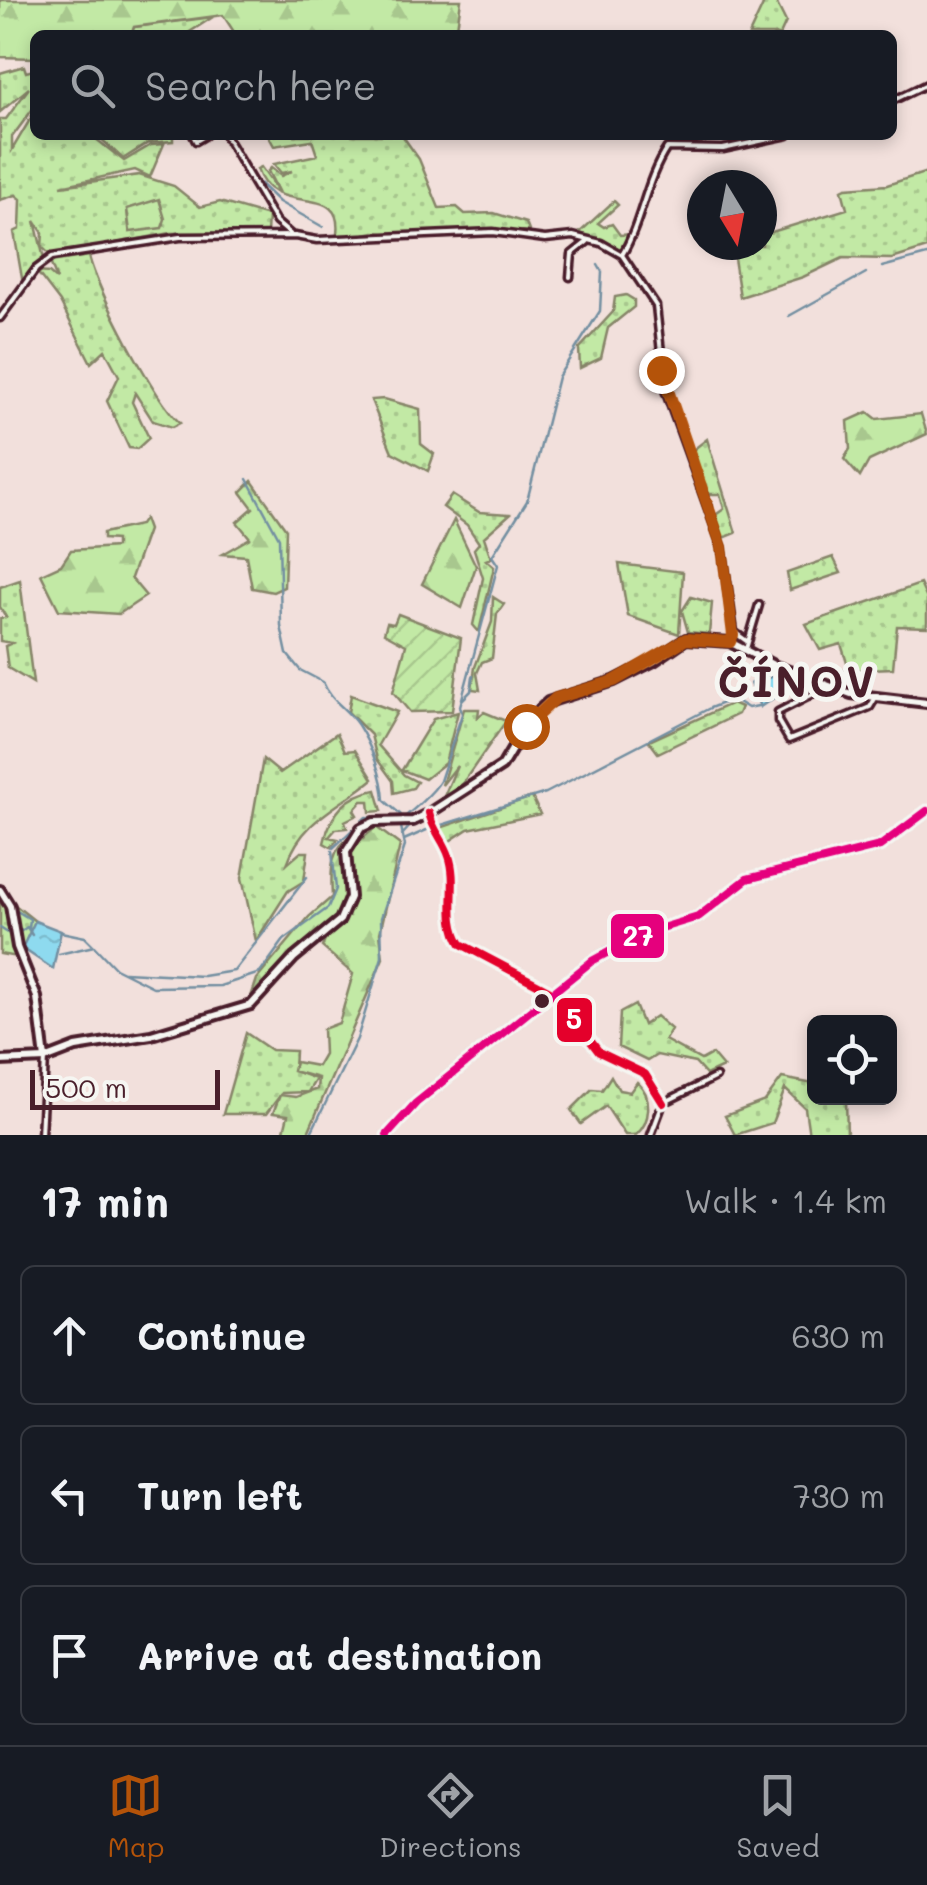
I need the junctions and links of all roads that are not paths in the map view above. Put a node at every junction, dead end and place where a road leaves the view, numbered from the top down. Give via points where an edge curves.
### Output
1 (927, 84) edge
2 (897, 98) edge
3 (228, 140) edge
4 (763, 140) edge
5 (276, 222) junction
6 (268, 236) junction
7 (294, 236) junction
8 (591, 240) junction
9 (622, 256) junction
10 (570, 277) dead end
11 (0, 318) edge
12 (760, 605) dead end
13 (734, 632) junction
14 (730, 642) junction
15 (747, 646) junction
16 (830, 686) junction
17 (876, 697) junction
18 (927, 703) edge
19 (927, 811) edge
20 (430, 813) junction
21 (0, 890) edge
22 (554, 993) junction
23 (44, 1059) junction
24 (0, 1061) edge
25 (716, 1077) dead end
26 (664, 1104) junction
27 (41, 1135) edge
28 (386, 1135) edge
29 (651, 1135) edge

1 - 2 street
3 - 5 street
4 - 9 street via 667,148
5 - 6 street
5 - 7 street
6 - 7 street
6 - 11 street via 180,237 56,255 36,269
7 - 8 street via 493,232
8 - 9 street
8 - 10 street via 572,254
9 - 13 street via 656,306 666,390 722,547
12 - 15 street
13 - 14 street
13 - 15 street
14 - 15 street
14 - 20 street via 690,638 614,681 556,698 535,713 502,766
15 - 16 street
16 - 17 street
16 - 17 street via 778,712 789,740 870,707
17 - 18 street
19 - 22 street via 880,846 747,879 698,916 642,934 592,961
20 - 22 street via 434,835 450,858 454,930 461,944
20 - 23 street via 400,823 368,823 355,835 345,858 350,897 340,920 251,1005
21 - 23 street via 37,996
22 - 26 street via 600,1052 645,1074
22 - 28 street via 416,1103
23 - 24 street
23 - 27 street
25 - 26 street
26 - 29 street

